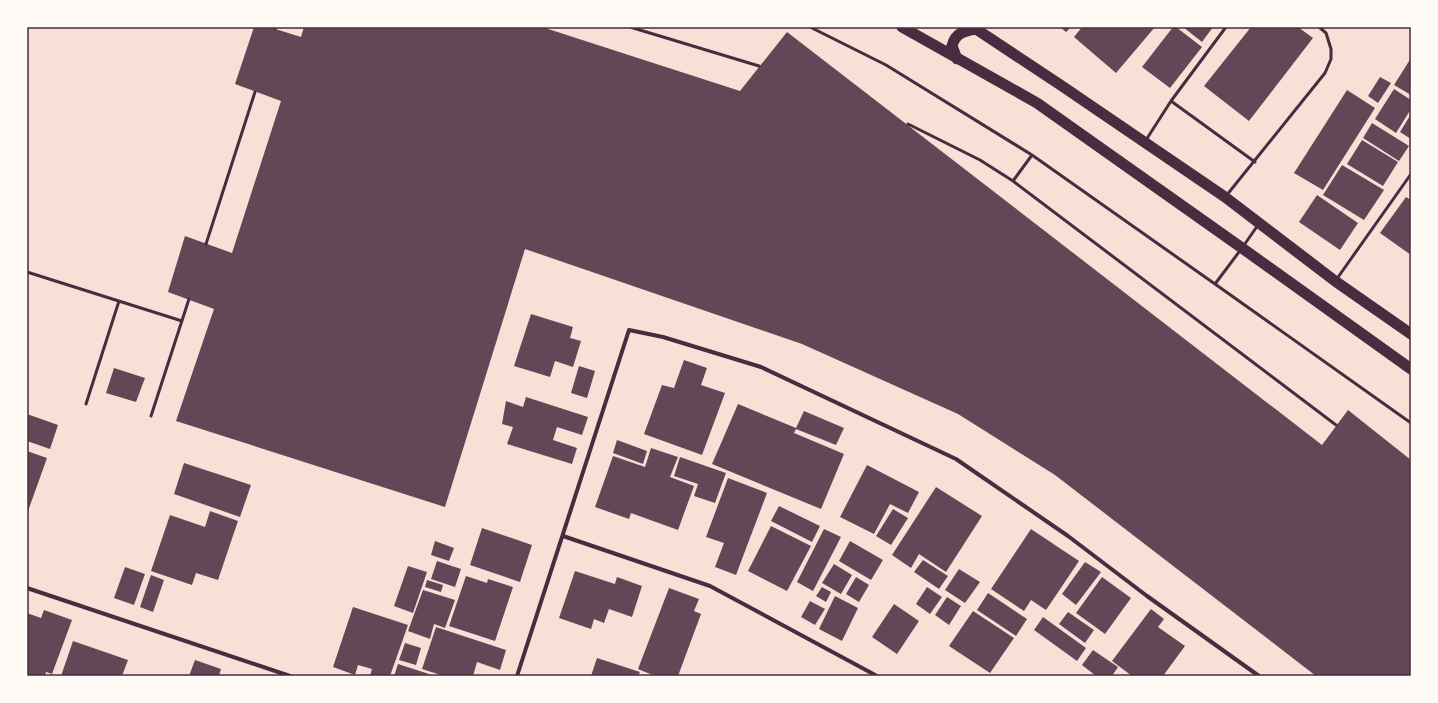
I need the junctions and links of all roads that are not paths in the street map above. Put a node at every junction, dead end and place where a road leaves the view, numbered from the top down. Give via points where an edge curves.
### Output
1 (630, 27) edge
2 (810, 27) edge
3 (902, 27) edge
4 (1226, 27) edge
5 (1319, 27) edge
6 (975, 28) edge
7 (957, 59) junction
8 (759, 66) dead end
9 (254, 92) dead end
10 (1171, 101) junction
11 (908, 124) dead end
12 (1145, 142) junction
13 (1032, 155) junction
14 (1255, 162) junction
15 (1411, 174) edge
16 (1013, 181) junction
17 (1225, 197) junction
18 (1259, 222) junction
19 (206, 244) dead end
20 (1242, 248) junction
21 (27, 272) edge
22 (1334, 281) junction
23 (1214, 284) junction
24 (189, 300) dead end
25 (119, 301) junction
26 (182, 321) junction
27 (1411, 334) edge
28 (1411, 369) edge
29 (86, 404) dead end
30 (151, 416) dead end
31 (1411, 423) edge
32 (1336, 425) dead end
33 (563, 536) junction
34 (27, 588) edge
35 (290, 676) edge
36 (517, 676) edge
37 (877, 676) edge
38 (1259, 676) edge

1 - 8 lane
2 - 13 lane via 886,65
3 - 7 highway
4 - 10 lane
5 - 14 lane via 1326,33 1331,49 1331,59 1325,73
6 - 7 highway via 956,35 952,46
6 - 12 highway
7 - 20 highway via 1037,103
9 - 19 lane
10 - 12 lane
10 - 14 lane
11 - 16 lane via 980,160
12 - 17 highway
13 - 16 lane
13 - 23 lane
14 - 17 lane
15 - 22 lane
16 - 32 lane
17 - 18 highway
18 - 20 lane
18 - 22 highway
20 - 23 lane
20 - 28 highway
21 - 25 lane
22 - 27 highway
23 - 31 lane
24 - 26 lane
25 - 26 lane
25 - 29 lane
26 - 30 lane
33 - 36 street
33 - 37 street via 710,586
33 - 38 street via 630,330 663,337 761,367 956,459 1068,536
34 - 35 street

